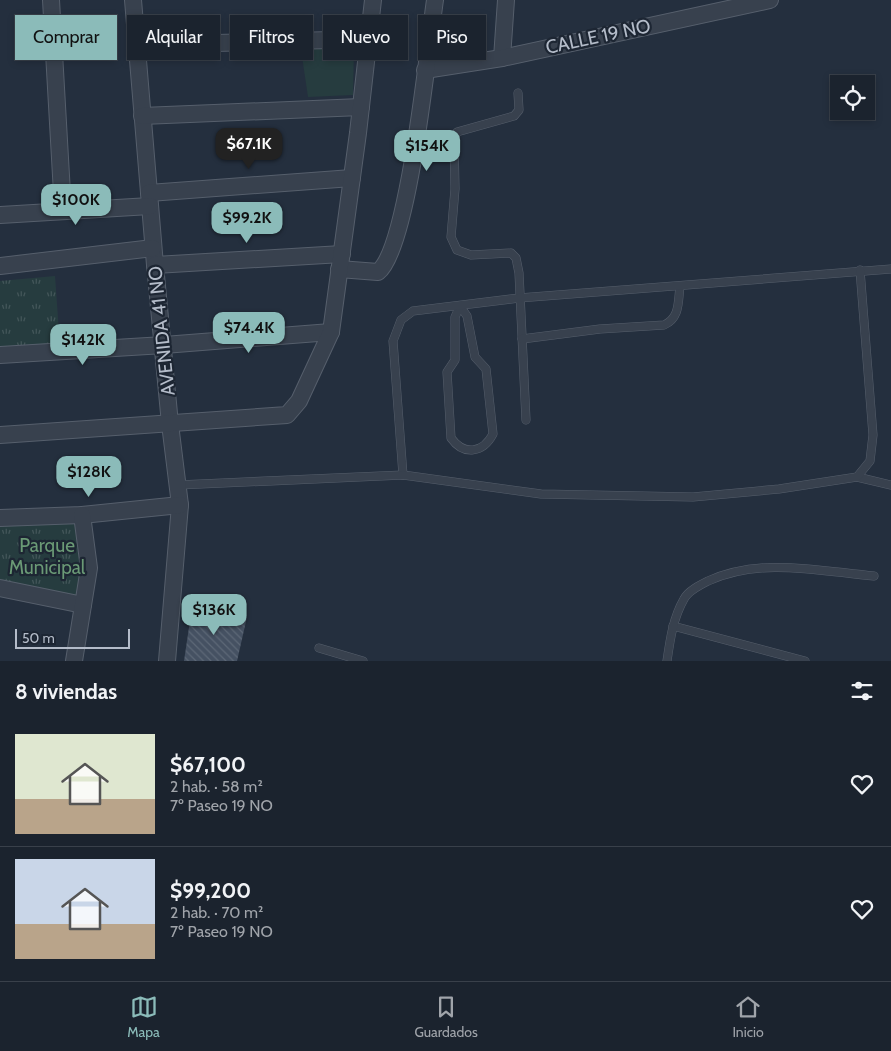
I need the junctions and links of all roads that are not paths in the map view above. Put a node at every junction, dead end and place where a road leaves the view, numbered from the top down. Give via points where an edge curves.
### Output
1 (51, 0) edge
2 (132, 0) edge
3 (373, 0) edge
4 (435, 0) edge
5 (506, 0) edge
6 (770, 0) edge
7 (133, 15) edge
8 (371, 15) edge
9 (323, 40) edge
10 (220, 43) edge
11 (502, 58) junction
12 (137, 60) edge
13 (366, 60) edge
14 (425, 70) junction
15 (518, 93) dead end
16 (361, 107) junction
17 (142, 116) junction
18 (352, 178) junction
19 (149, 199) junction
20 (63, 211) junction
21 (0, 216) edge
22 (153, 248) junction
23 (340, 262) junction
24 (155, 265) junction
25 (0, 266) edge
26 (891, 269) edge
27 (860, 270) junction
28 (680, 286) junction
29 (519, 298) junction
30 (460, 306) junction
31 (331, 332) junction
32 (522, 339) junction
33 (164, 346) junction
34 (0, 355) edge
35 (526, 420) dead end
36 (170, 424) junction
37 (0, 435) edge
38 (403, 475) junction
39 (857, 476) junction
40 (178, 485) junction
41 (891, 485) edge
42 (180, 505) junction
43 (82, 515) junction
44 (0, 518) edge
45 (874, 576) dead end
46 (0, 588) edge
47 (83, 604) junction
48 (673, 626) junction
49 (319, 648) dead end
50 (74, 661) edge
51 (167, 661) edge
52 (363, 661) edge
53 (667, 661) edge
54 (805, 661) edge

1 - 20 street
2 - 7 street, AVENIDA 41 NO
3 - 8 street
4 - 14 street
5 - 11 street
6 - 11 street, CALLE 19 NO
9 - 10 street
11 - 14 street, CALLE 19 NO
12 - 17 street, AVENIDA 41 NO
13 - 16 street
14 - 23 street via 416,148 385,267 378,272
15 - 29 lane via 519,110 514,116 458,132 454,139 455,189 451,237 457,250 470,255 511,253 516,258 519,273
16 - 17 street
16 - 18 street
17 - 19 street, AVENIDA 41 NO
18 - 19 street
18 - 23 street
19 - 20 street
19 - 22 street, AVENIDA 41 NO
20 - 21 street
22 - 24 street, AVENIDA 41 NO
22 - 25 street
23 - 24 street
23 - 31 street
24 - 33 street, AVENIDA 41 NO
26 - 27 lane
27 - 28 lane
27 - 39 lane via 873,435 870,461
28 - 29 lane
28 - 32 lane via 677,314 672,322 664,325
29 - 30 lane
29 - 32 lane
30 - 30 lane via 455,317 455,360 447,372 451,438 456,446 473,451 482,448 493,434 486,369 475,357 467,316
30 - 38 lane via 413,311 401,320 396,334
31 - 33 street
31 - 36 street via 299,401 287,415
32 - 35 lane
33 - 34 street
33 - 36 street, AVENIDA 41 NO
36 - 37 street
36 - 40 street, AVENIDA 41 NO
38 - 39 lane via 541,494 693,497
38 - 40 lane
39 - 41 lane
40 - 42 street, AVENIDA 41 NO
42 - 43 street
42 - 51 street, AVENIDA 41 NO
43 - 44 street
43 - 47 street via 89,558
45 - 48 lane via 771,566 738,570 699,586 685,597
46 - 47 street
47 - 50 street
48 - 53 lane
48 - 54 lane
49 - 52 lane

